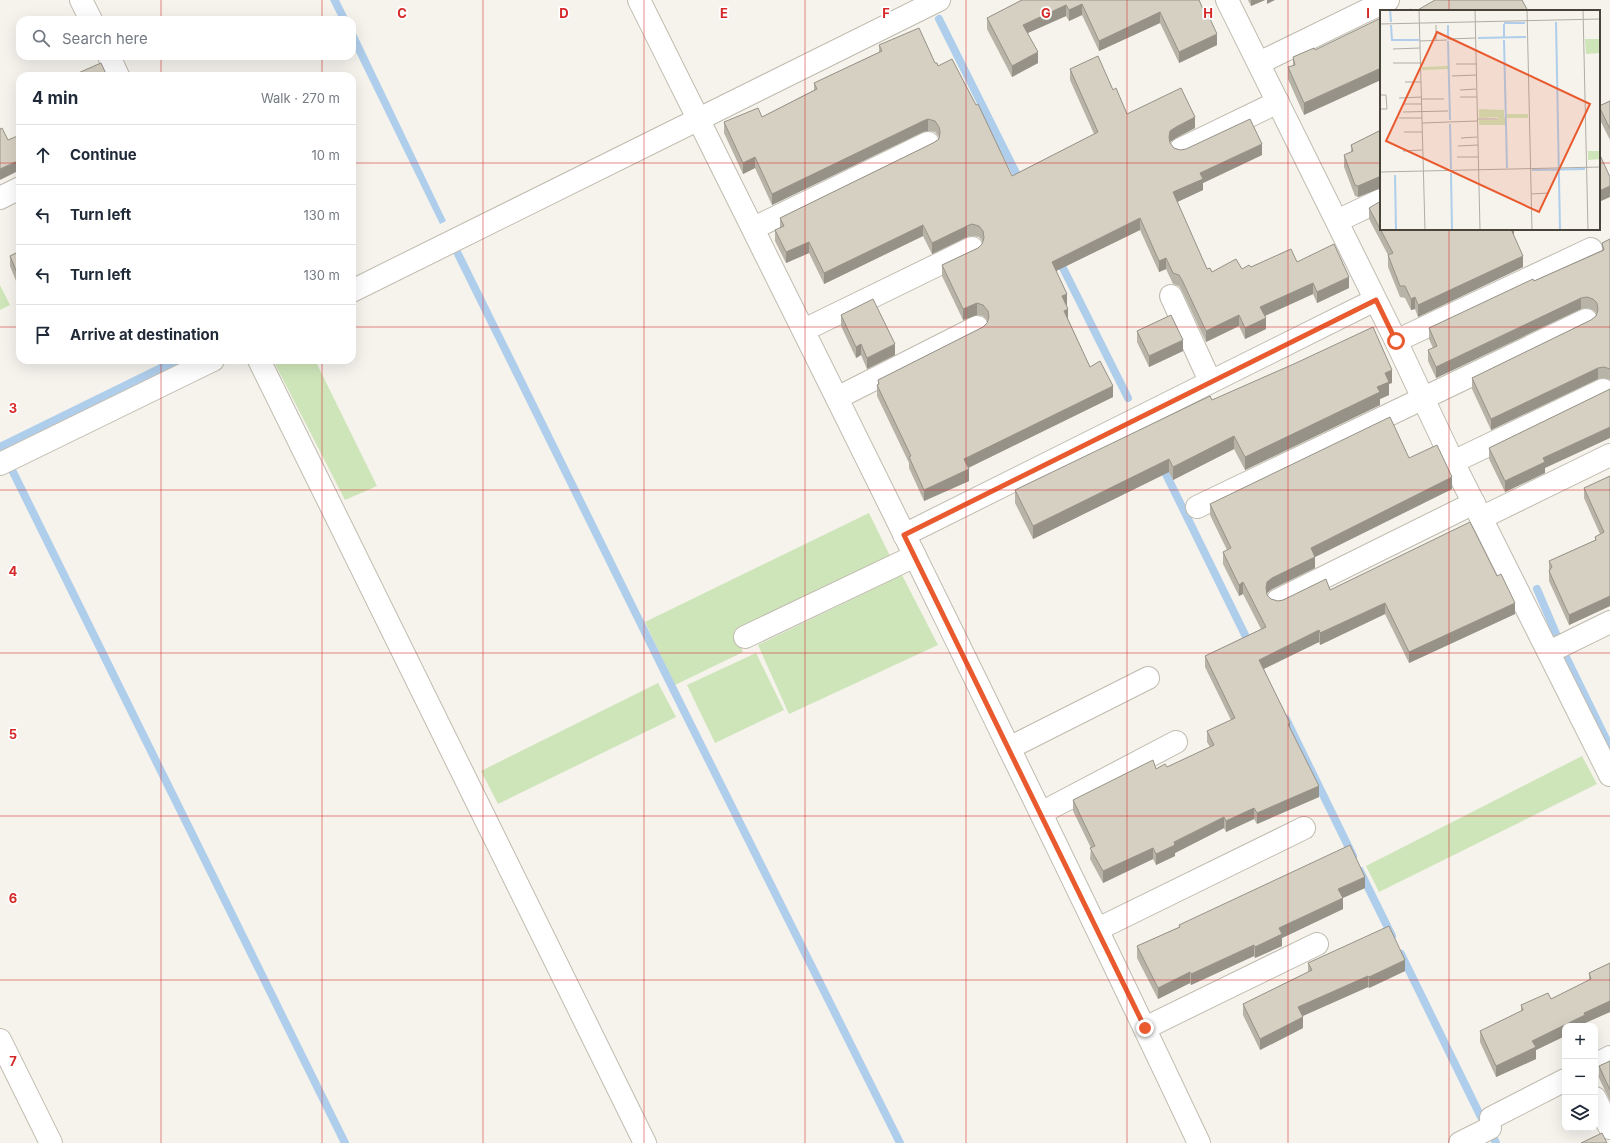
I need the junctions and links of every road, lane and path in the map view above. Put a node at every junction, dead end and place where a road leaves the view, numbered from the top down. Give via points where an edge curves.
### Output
1 (81, 0) edge
2 (639, 0) edge
3 (939, 0) edge
4 (1227, 0) edge
5 (1388, 0) edge
6 (89, 16) edge
7 (111, 60) edge
8 (1259, 63) junction
9 (116, 72) edge
10 (1278, 102) junction
11 (698, 120) junction
12 (928, 144) edge
13 (1181, 149) edge
14 (16, 190) edge
15 (0, 198) edge
16 (1380, 200) edge
17 (1337, 221) junction
18 (754, 228) junction
19 (972, 248) dead end
20 (1591, 248) dead end
21 (356, 289) edge
22 (1171, 296) dead end
23 (1376, 300) junction
24 (1586, 320) dead end
25 (976, 327) dead end
26 (804, 330) junction
27 (1396, 341) junction
28 (205, 364) edge
29 (261, 364) edge
30 (1210, 381) junction
31 (1603, 390) dead end
32 (837, 398) junction
33 (1422, 398) junction
34 (1610, 455) edge
35 (1452, 462) junction
36 (0, 464) edge
37 (1197, 507) dead end
38 (1478, 511) junction
39 (904, 535) junction
40 (915, 556) junction
41 (1278, 600) edge
42 (1610, 622) edge
43 (745, 637) dead end
44 (1549, 652) junction
45 (1148, 678) dead end
46 (1176, 742) dead end
47 (1009, 748) junction
48 (1610, 775) edge
49 (1041, 813) junction
50 (1304, 828) dead end
51 (1098, 929) junction
52 (1317, 944) dead end
53 (1145, 1028) junction
54 (0, 1040) edge
55 (1610, 1057) edge
56 (1598, 1063) edge
57 (1562, 1082) edge
58 (1598, 1104) edge
59 (1610, 1128) edge
60 (51, 1143) edge
61 (645, 1143) edge
62 (1199, 1143) edge
63 (1460, 1143) edge

1 - 6 street
2 - 11 street
3 - 11 street
4 - 8 street
5 - 8 street
7 - 9 street
8 - 10 street
10 - 13 street
10 - 17 street
11 - 18 street
11 - 21 street
12 - 18 street
14 - 15 street
16 - 17 street
17 - 23 street
18 - 26 street
19 - 26 street
20 - 27 street
22 - 30 street
23 - 27 street
23 - 30 street
24 - 33 street
25 - 32 street
26 - 32 street
27 - 33 street
28 - 36 street
29 - 61 street
30 - 39 street
31 - 35 street
32 - 39 street
33 - 35 street
33 - 37 street
34 - 38 street
35 - 38 street
38 - 41 street
38 - 44 street
39 - 40 street
40 - 43 street
40 - 47 street
42 - 44 street
44 - 48 street
45 - 47 street
46 - 49 street
47 - 49 street
49 - 51 street
50 - 51 street
51 - 53 street
52 - 53 street
53 - 62 street
54 - 60 street
55 - 56 street
57 - 63 street
58 - 59 street

